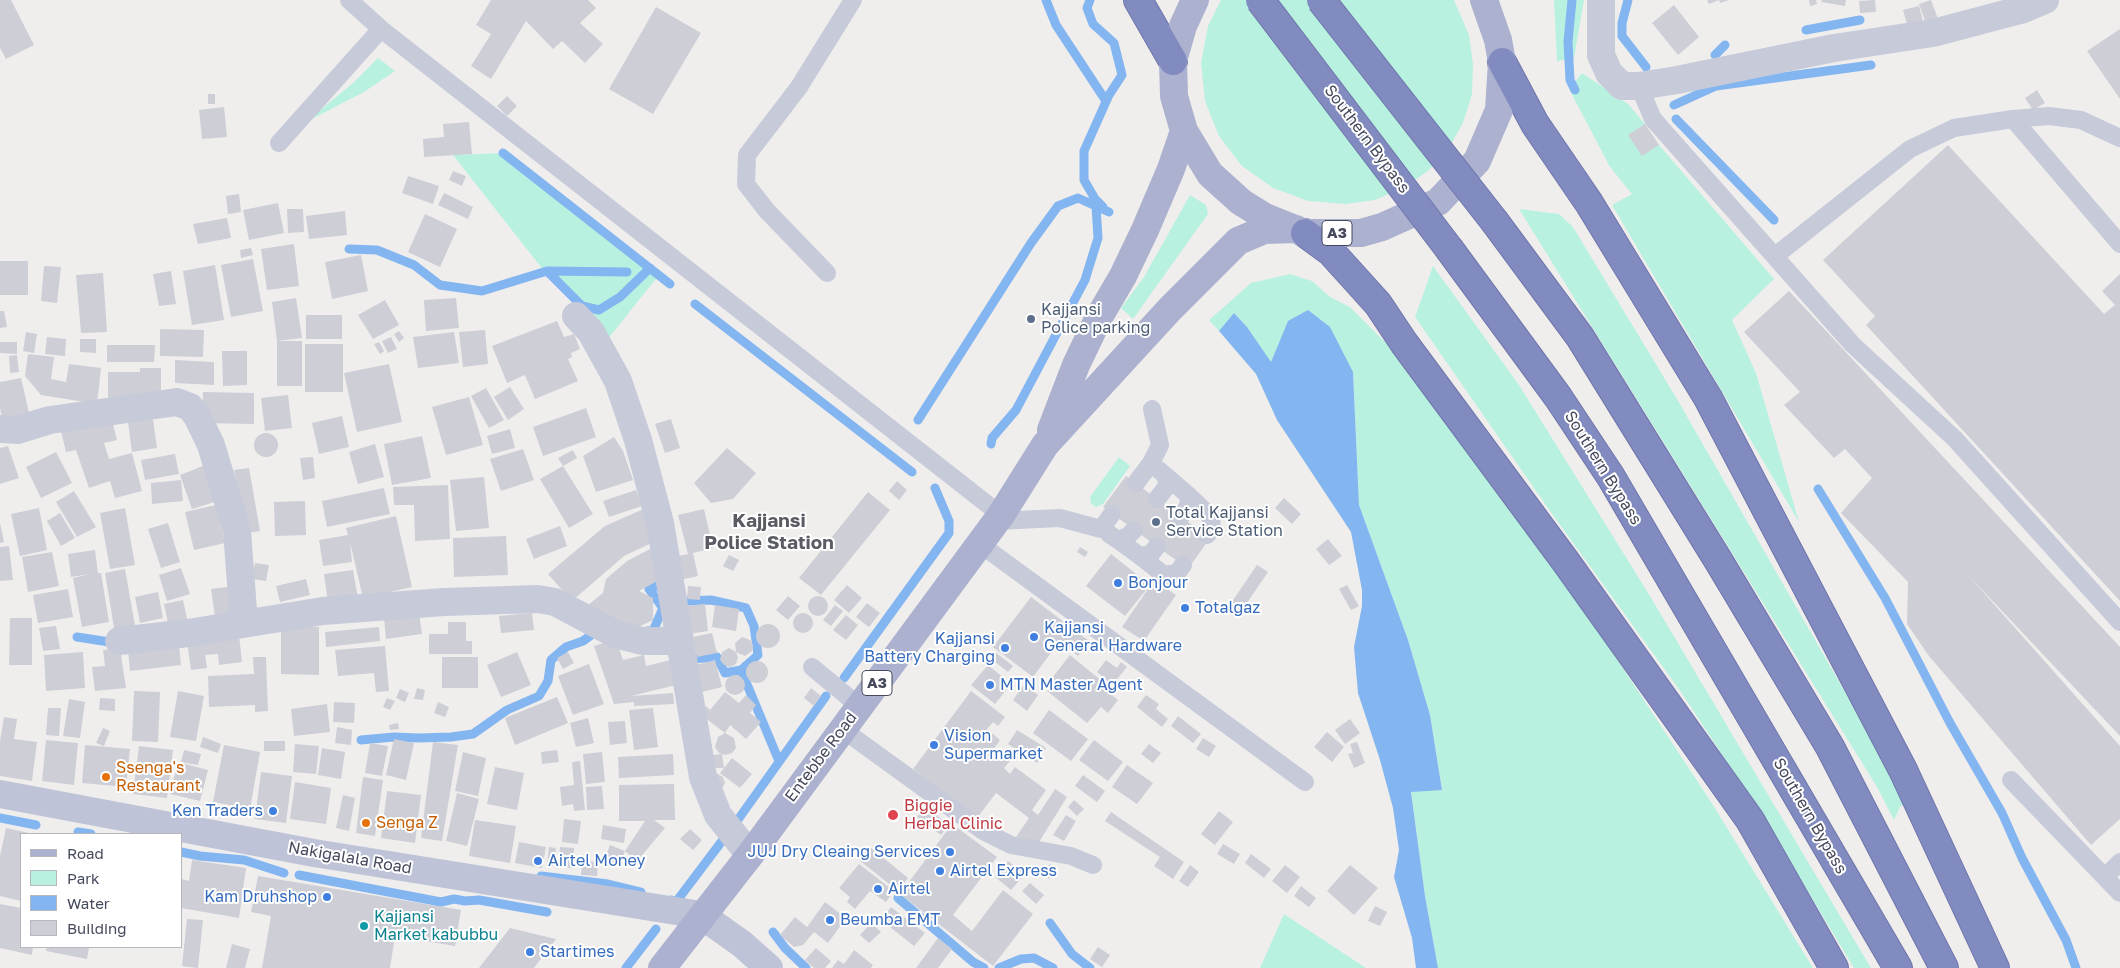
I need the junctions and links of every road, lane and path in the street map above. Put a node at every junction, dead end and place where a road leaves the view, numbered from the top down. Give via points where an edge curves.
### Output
1 (350, 0) edge
2 (853, 0) edge
3 (1138, 0) edge
4 (1195, 0) edge
5 (1260, 0) edge
6 (1321, 0) edge
7 (1601, 0) edge
8 (2045, 0) edge
9 (1493, 8) edge
10 (381, 29) junction
11 (1173, 60) junction
12 (1502, 62) junction
13 (1639, 86) junction
14 (2013, 119) junction
15 (1184, 131) junction
16 (2120, 138) edge
17 (279, 143) dead end
18 (1301, 231) junction
19 (2120, 244) edge
20 (1775, 256) junction
21 (827, 273) dead end
22 (576, 316) dead end
23 (1152, 408) dead end
24 (0, 430) edge
25 (1045, 445) junction
26 (1151, 463) junction
27 (1166, 476) junction
28 (1136, 483) dead end
29 (1188, 496) junction
30 (1157, 499) dead end
31 (1112, 514) dead end
32 (1181, 516) dead end
33 (999, 518) junction
34 (1101, 529) junction
35 (1134, 530) dead end
36 (1207, 535) dead end
37 (1118, 540) junction
38 (980, 544) junction
39 (1157, 546) dead end
40 (1140, 556) junction
41 (1182, 565) dead end
42 (2120, 622) edge
43 (244, 623) junction
44 (119, 641) dead end
45 (680, 641) junction
46 (812, 667) dead end
47 (860, 706) junction
48 (842, 729) junction
49 (2011, 780) dead end
50 (1304, 782) dead end
51 (0, 794) edge
52 (750, 855) junction
53 (2120, 862) edge
54 (1093, 865) dead end
55 (2105, 877) junction
56 (2120, 893) edge
57 (701, 915) junction
58 (662, 968) edge
59 (769, 968) edge
60 (1834, 968) edge
61 (1898, 968) edge
62 (1944, 968) edge
63 (1995, 968) edge

1 - 10 lane
2 - 21 lane via 799,87 747,155 746,184 767,211
3 - 11 highway
4 - 11 main road, A3
5 - 61 highway, Southern Bypass, bridge via 1450,250 1558,397 1611,477
6 - 62 highway, bridge via 1495,222 1580,337 1830,747
7 - 13 street via 1601,55 1609,73 1622,86
8 - 13 street via 2024,9 1933,33 1834,48
9 - 12 main road, A3
10 - 17 lane
10 - 33 lane
11 - 15 main road, A3 via 1174,96
12 - 18 main road, A3 via 1499,110 1477,161 1438,202 1361,233
12 - 63 highway via 1535,124 1590,202 1708,398 1903,770
13 - 20 lane via 1653,119
14 - 16 lane via 2049,116 2081,120
14 - 19 lane
14 - 20 lane via 1954,128 1910,149
15 - 18 main road, A3 via 1210,174 1241,202 1265,217
15 - 25 main road, A3 via 1145,230 1076,365
18 - 25 main road, A3 via 1264,230 1238,241 1170,309
18 - 60 highway via 1331,252 1378,304 1578,578 1750,820
20 - 42 lane via 1853,345 1955,439
22 - 45 street via 591,332 618,381 638,440 660,523
23 - 26 lane via 1160,445
24 - 43 street via 17,430 50,420 177,402 190,407 210,444 237,531
25 - 33 main road, Entebbe Road / A3
26 - 27 lane
26 - 28 lane
27 - 29 lane
27 - 30 lane via 1167,486
29 - 32 lane via 1188,505
29 - 36 lane via 1211,517 1212,529
31 - 34 lane
33 - 34 lane via 1060,518
33 - 38 main road, Entebbe Road / A3
34 - 37 lane
35 - 37 lane
37 - 40 lane
38 - 47 main road, Entebbe Road / A3
38 - 50 lane
39 - 40 lane via 1151,554
40 - 41 lane via 1164,575 1177,573
43 - 44 street
43 - 45 street via 363,607 538,599 555,602 615,634 642,641
45 - 52 street via 703,777 718,815
46 - 47 lane
47 - 48 main road, Entebbe Road / A3
48 - 52 main road, Entebbe Road / A3
48 - 54 lane via 982,830 1010,845 1071,856
49 - 55 lane
51 - 57 street, Nakigalala Road via 314,853
52 - 57 main road, Entebbe Road / A3
53 - 55 lane
55 - 56 lane
57 - 58 main road, Entebbe Road / A3
57 - 59 street

